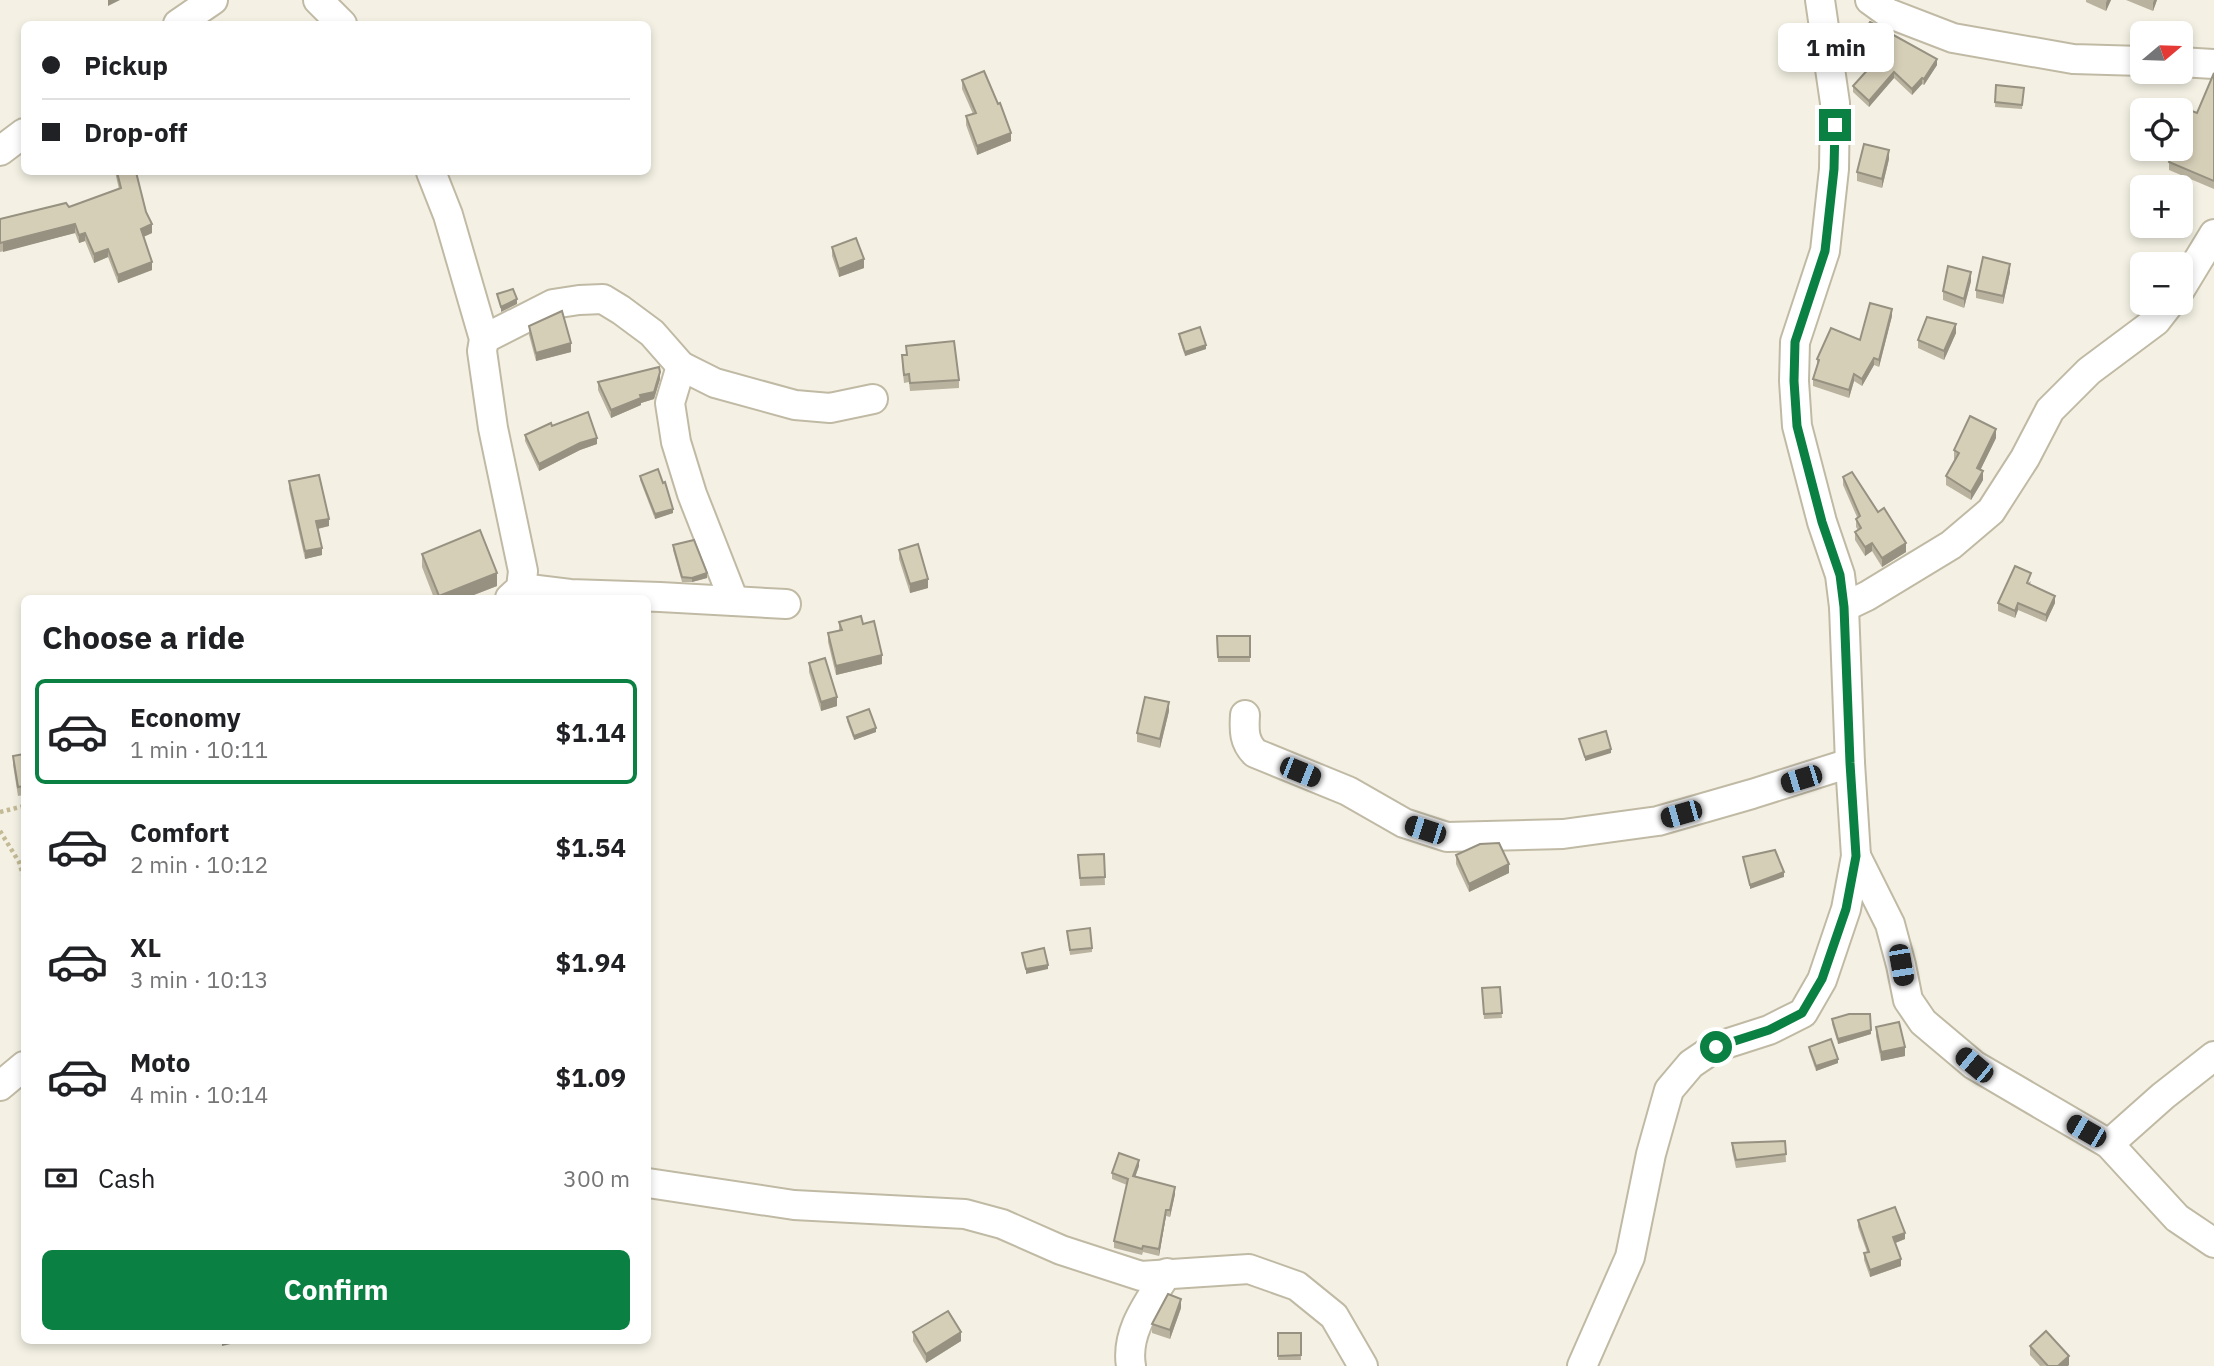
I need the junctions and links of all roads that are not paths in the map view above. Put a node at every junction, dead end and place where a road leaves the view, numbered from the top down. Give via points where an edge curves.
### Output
1 (213, 0) edge
2 (318, 0) edge
3 (1820, 0) edge
4 (1870, 0) edge
5 (182, 21) edge
6 (339, 21) edge
7 (2130, 61) edge
8 (2193, 63) edge
9 (2214, 64) edge
10 (21, 135) edge
11 (0, 151) edge
12 (432, 175) edge
13 (2214, 234) edge
14 (2193, 269) edge
15 (2161, 315) edge
16 (484, 339) junction
17 (681, 366) junction
18 (873, 399) dead end
19 (515, 593) edge
20 (593, 595) edge
21 (651, 597) edge
22 (734, 601) junction
23 (786, 604) dead end
24 (1844, 607) junction
25 (1245, 715) dead end
26 (1850, 763) junction
27 (1856, 856) junction
28 (2214, 1056) edge
29 (21, 1068) edge
30 (0, 1086) edge
31 (2109, 1144) junction
32 (651, 1183) edge
33 (2214, 1243) edge
34 (1167, 1273) junction
35 (1131, 1366) edge
36 (1363, 1366) edge
37 (1582, 1366) edge

1 - 5 street
2 - 6 street
3 - 24 street via 1835,103 1834,169 1825,251 1795,342 1794,381 1797,426 1840,575
4 - 7 street via 1888,13 1953,38 2073,59
8 - 9 street
10 - 11 street
12 - 16 street
13 - 14 street
15 - 24 street via 2089,371 2050,410 1990,511 1951,545
16 - 17 street via 553,303 603,299 652,333
16 - 19 street via 493,428 523,571
17 - 18 street via 715,383 795,405 830,408
17 - 22 street via 670,403 676,442
19 - 20 street
21 - 22 street
22 - 23 street
24 - 26 street
25 - 26 street via 1247,745 1255,753 1348,791 1404,823 1447,837 1563,834 1658,821
26 - 27 street
27 - 31 street via 1890,924 1908,1000 1923,1021 1974,1065
27 - 37 street via 1846,909 1822,979 1802,1013 1769,1030 1716,1047 1690,1064 1669,1090 1630,1257
28 - 31 street
29 - 30 street
31 - 33 street via 2177,1217
32 - 34 street via 794,1205 965,1214 1141,1276
34 - 35 street via 1135,1326
34 - 36 street via 1249,1269 1297,1286 1334,1317

